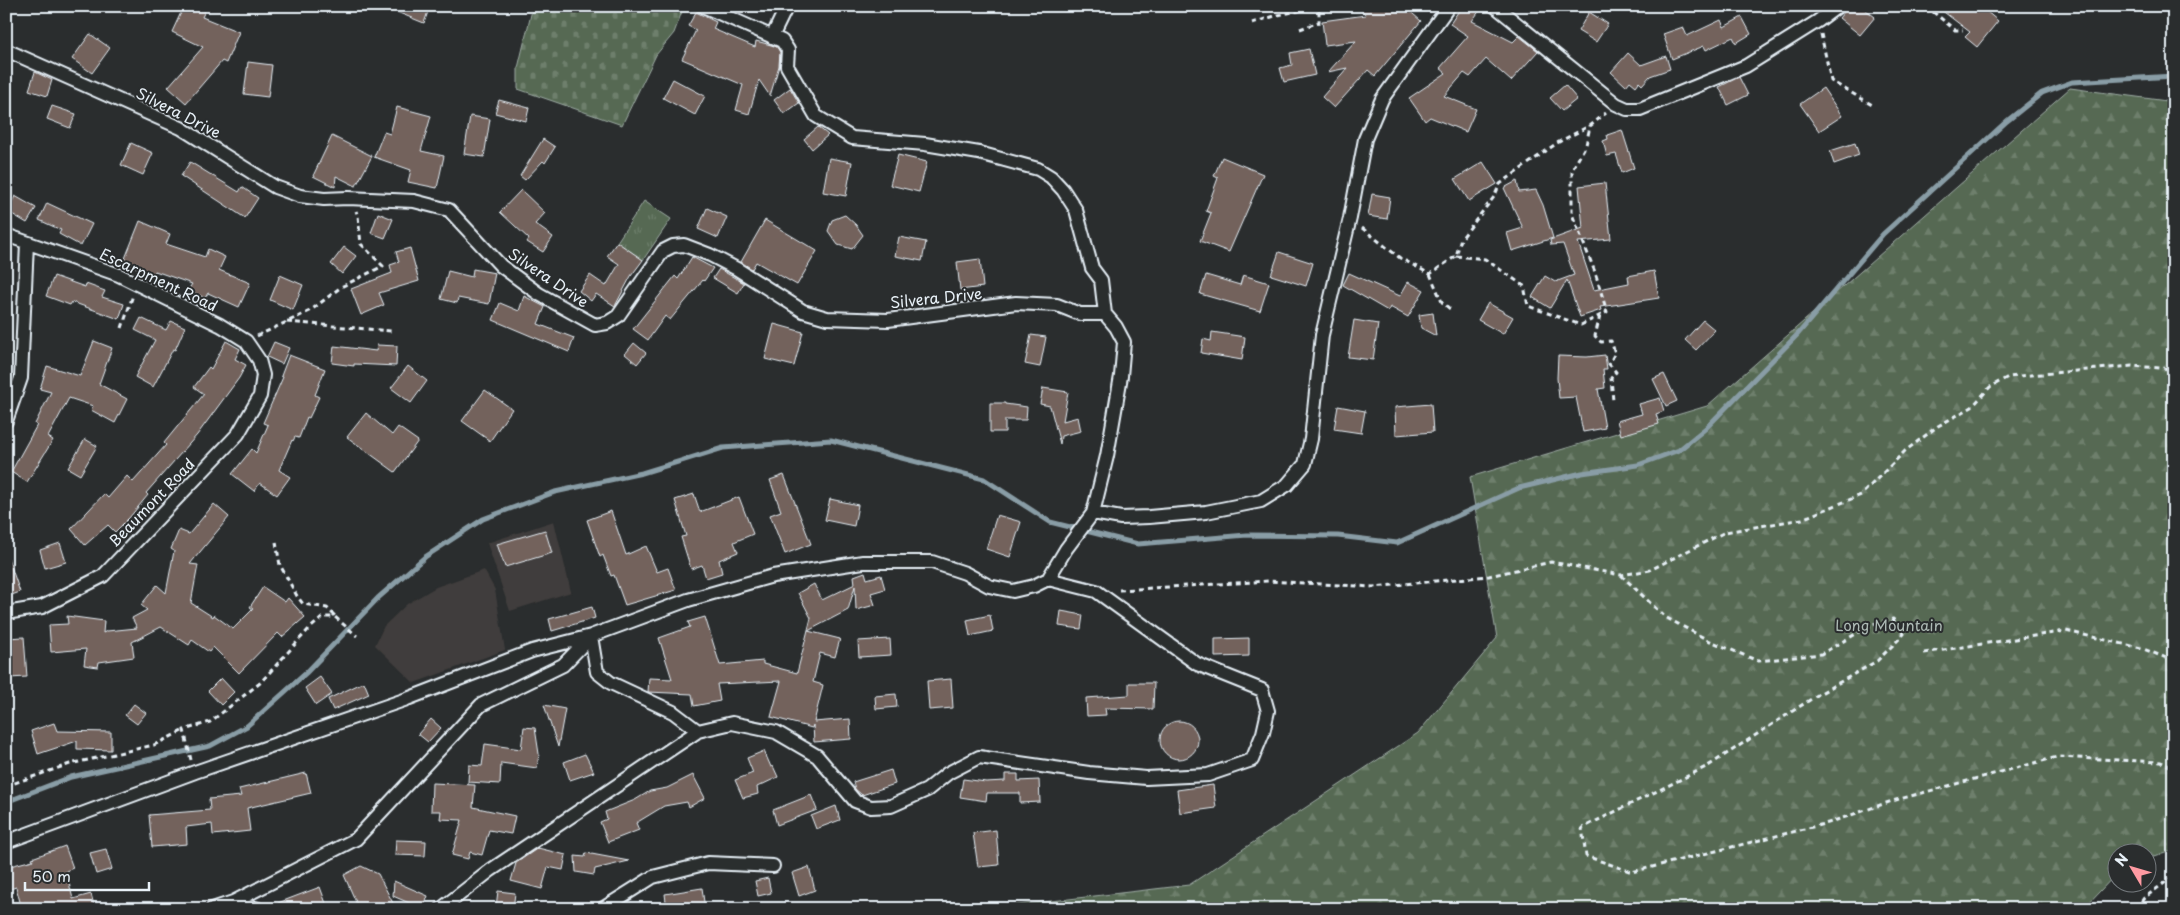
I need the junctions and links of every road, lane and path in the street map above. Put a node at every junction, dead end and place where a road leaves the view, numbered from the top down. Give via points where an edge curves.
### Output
1 (703, 6) edge
2 (787, 6) edge
3 (1449, 6) edge
4 (1496, 6) edge
5 (1838, 6) edge
6 (1926, 6) edge
7 (1320, 7) edge
8 (1818, 21) junction
9 (1252, 23) dead end
10 (1300, 29) dead end
11 (1963, 30) dead end
12 (772, 37) junction
13 (6, 50) edge
14 (1616, 104) junction
15 (1874, 106) dead end
16 (1590, 126) junction
17 (348, 198) junction
18 (1350, 218) junction
19 (6, 235) edge
20 (27, 243) junction
21 (1456, 256) junction
22 (1430, 274) junction
23 (137, 284) junction
24 (1451, 310) dead end
25 (1105, 314) junction
26 (1600, 316) junction
27 (286, 322) junction
28 (122, 328) dead end
29 (391, 331) dead end
30 (246, 341) junction
31 (259, 360) joint
32 (2174, 369) edge
33 (1613, 401) dead end
34 (6, 421) edge
35 (1093, 513) junction
36 (276, 542) dead end
37 (1621, 575) junction
38 (1048, 579) junction
39 (1096, 591) junction
40 (6, 613) edge
41 (335, 617) junction
42 (357, 636) dead end
43 (590, 636) junction
44 (1924, 653) dead end
45 (2174, 661) edge
46 (184, 730) junction
47 (698, 732) junction
48 (190, 756) dead end
49 (2174, 768) edge
50 (6, 786) edge
51 (6, 842) edge
52 (774, 866) dead end
53 (2174, 876) edge
54 (233, 902) junction
55 (212, 909) edge
56 (258, 909) edge
57 (441, 909) edge
58 (602, 909) edge
59 (2136, 909) edge

1 - 12 street
2 - 12 street
3 - 18 street via 1394,81 1374,116 1365,139
4 - 14 street
5 - 8 street
6 - 11 path via 1955,30
7 - 9 path via 1278,14
7 - 10 path via 1319,22
8 - 14 street via 1730,73 1640,109 1627,109
8 - 15 path via 1831,81
12 - 25 street via 786,46 787,66 816,116 852,138 979,152 1038,169 1051,177 1076,210 1092,268 1100,280
13 - 17 street, Silvera Drive via 181,128 275,187 300,196
14 - 16 path
16 - 21 path via 1557,143 1500,184 1494,197 1461,239
16 - 26 path via 1586,145 1572,170 1572,214 1607,312
17 - 25 street, Silvera Drive via 414,201 449,210 501,266 540,294 595,325 607,323 618,316 663,251 684,245 737,269 804,311 827,318 888,320 1016,303 1057,305 1080,314
17 - 27 path via 358,216 361,244 383,266 341,287 310,311
18 - 22 path via 1400,258
18 - 35 street via 1322,335 1311,439 1305,464 1287,485 1261,501 1206,512 1120,518
19 - 20 street, Escarpment Road
20 - 23 street, Escarpment Road
20 - 34 street via 20,378
21 - 22 path
21 - 26 path via 1485,259 1524,286 1528,306 1581,325
22 - 24 path via 1442,302
23 - 28 path
23 - 30 street, Escarpment Road
25 - 35 street via 1124,342 1107,456
26 - 33 path via 1595,336 1601,342 1611,341 1615,354 1609,364 1616,372 1611,378
27 - 29 path
27 - 30 path
30 - 31 street, Escarpment Road
31 - 40 street, Beaumont Road via 263,375 260,396 238,434 102,576 42,607
32 - 37 path via 2132,366 2008,377 1990,387 1972,407 1938,426 1905,451 1861,495 1802,519 1725,532 1650,570
35 - 38 street
36 - 41 path via 280,564 296,596 304,604 327,608
37 - 39 path via 1550,562 1489,576 1373,587 1269,581
37 - 49 path via 1665,617 1758,661 1821,654 1873,624 1893,619 1904,634 1877,661 1819,694 1708,766 1582,828 1586,856 1632,872 1828,823 1892,801 2057,757 2161,762
38 - 39 street
38 - 43 street via 1013,591 990,586 932,562 863,562 773,576 688,600
39 - 47 street via 1197,664 1262,690 1268,711 1252,760 1208,775 1146,778 979,757 948,773 927,790 891,806 871,807 855,801 817,756 776,732 732,724
41 - 42 path
41 - 46 path via 323,617 260,683 210,722
43 - 47 street via 597,672 611,683 672,712
43 - 51 street via 532,651
43 - 54 street via 563,665 481,706 356,839
44 - 45 path via 2066,631 2142,648
46 - 48 path
46 - 50 path via 154,745 70,764
47 - 57 street via 492,870
52 - 58 street via 708,863 671,872 653,877
53 - 59 path via 2144,898
54 - 55 street
54 - 56 street

